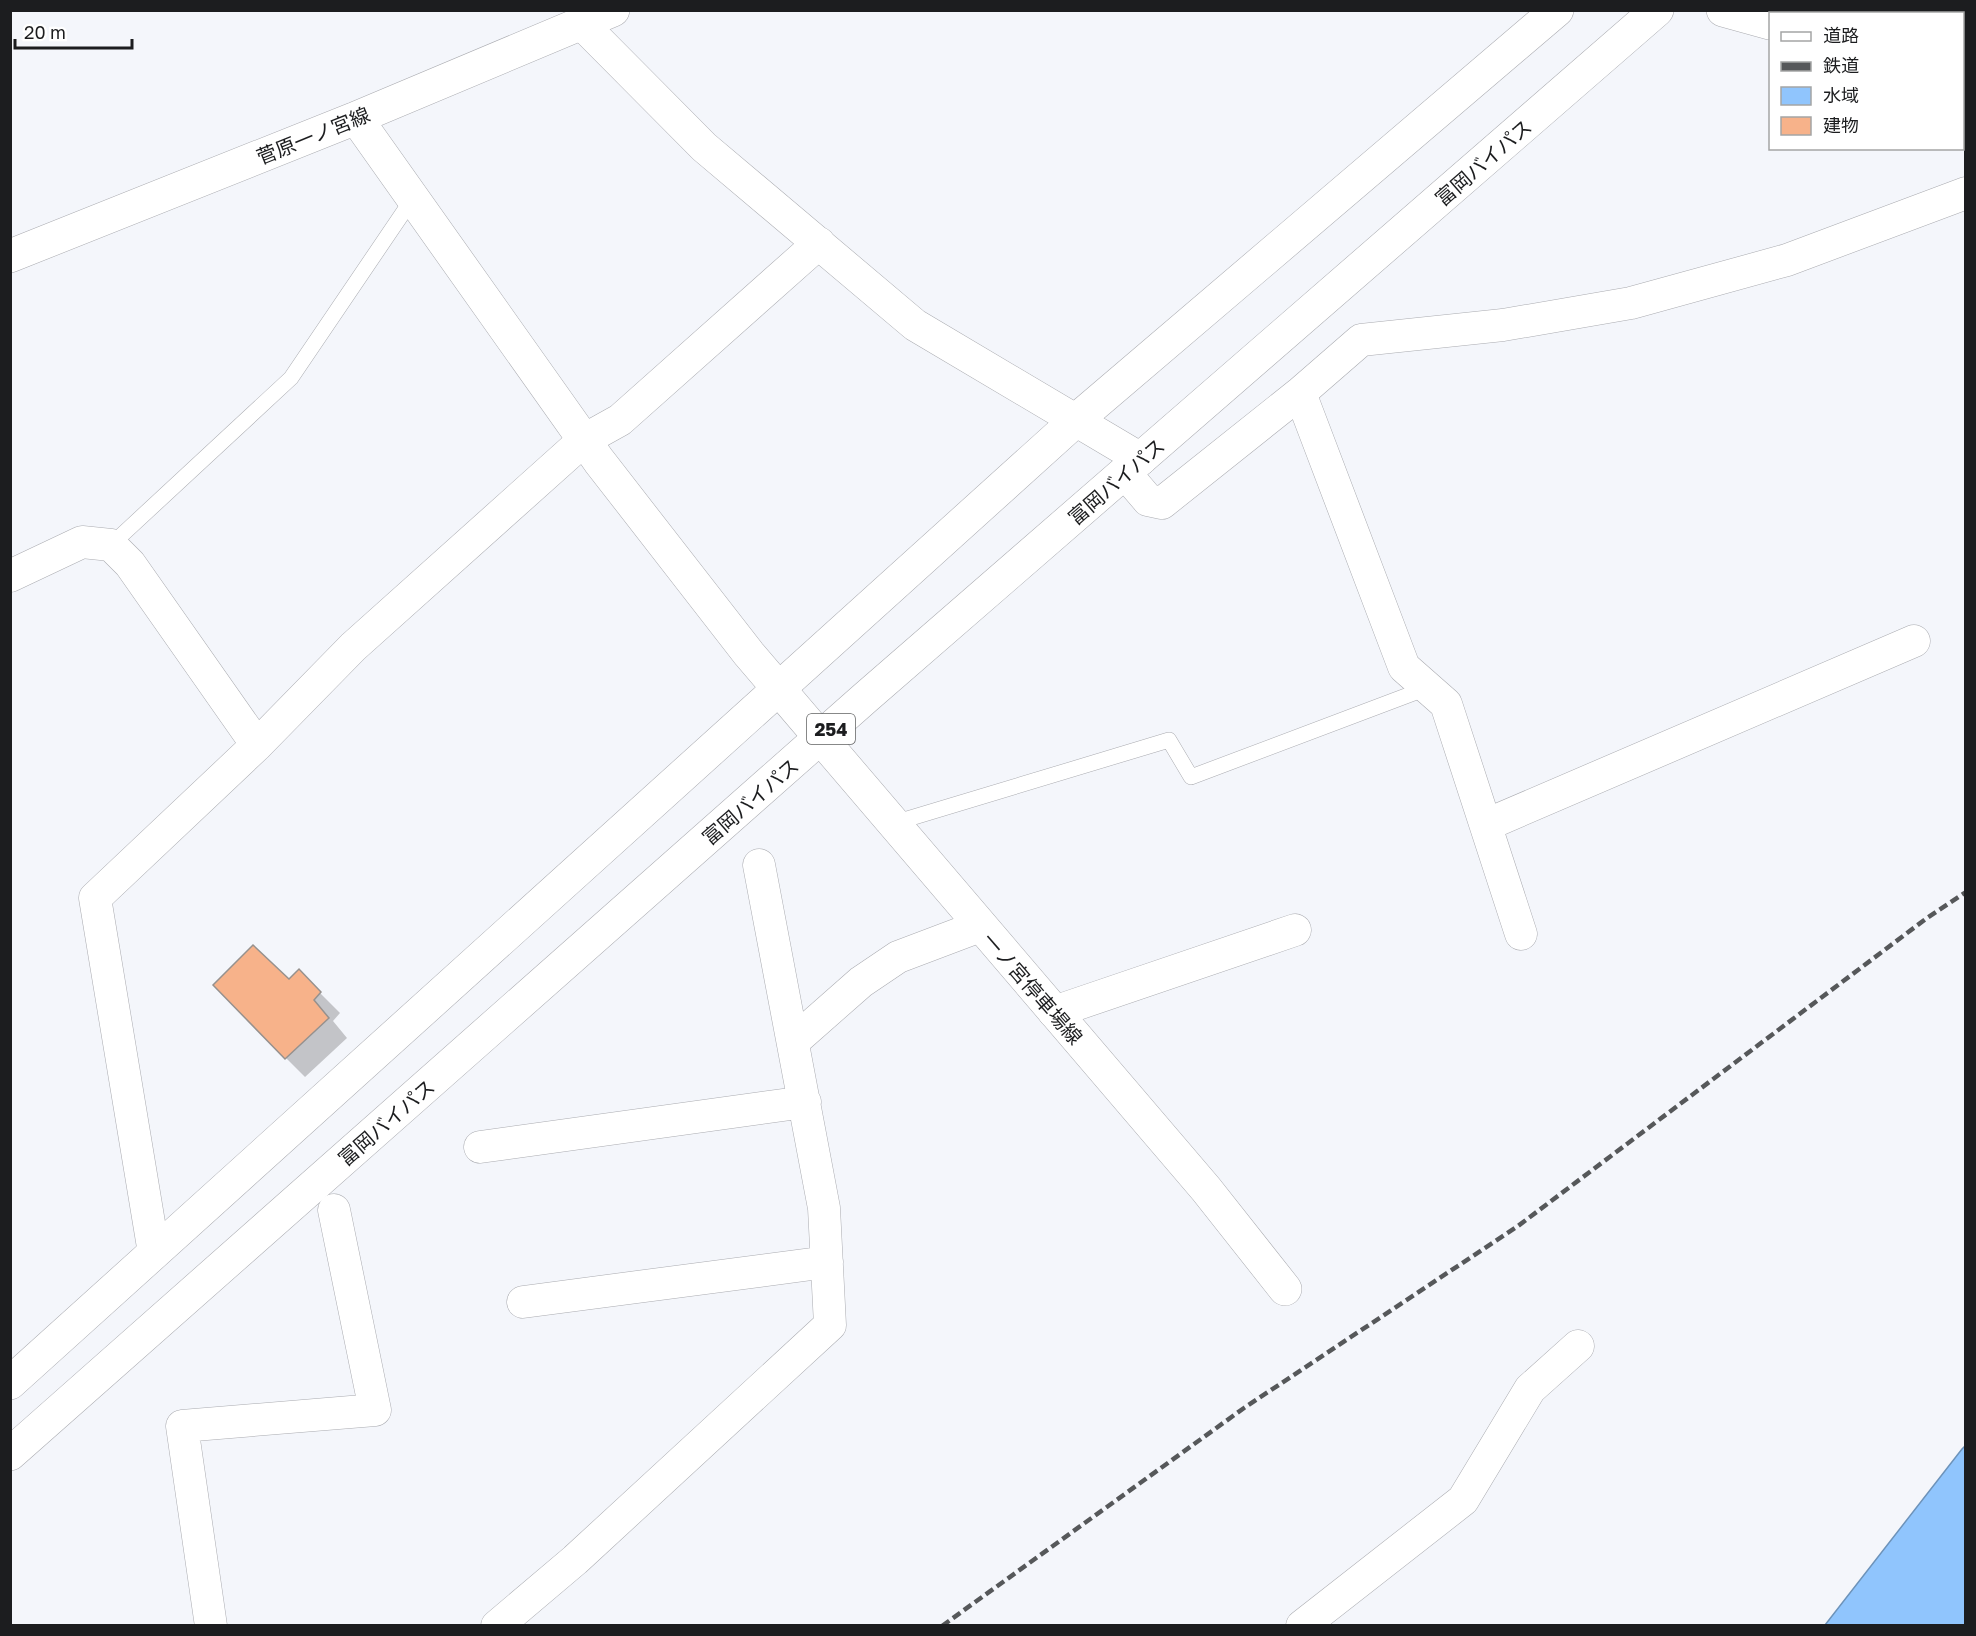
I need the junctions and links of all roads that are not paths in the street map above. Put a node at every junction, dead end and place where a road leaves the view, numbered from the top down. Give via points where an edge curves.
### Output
1 (614, 10) edge
2 (1557, 10) edge
3 (1657, 10) edge
4 (1723, 10) edge
5 (580, 22) junction
6 (1769, 23) edge
7 (356, 118) junction
8 (1965, 193) edge
9 (413, 198) junction
10 (819, 243) junction
11 (10, 256) edge
12 (1300, 393) junction
13 (1076, 421) junction
14 (585, 440) junction
15 (1133, 466) junction
16 (111, 545) junction
17 (10, 576) edge
18 (1914, 641) dead end
19 (1427, 688) junction
20 (780, 689) junction
21 (822, 737) junction
22 (257, 745) junction
23 (894, 823) junction
24 (1486, 825) junction
25 (759, 865) dead end
26 (980, 926) junction
27 (1295, 930) dead end
28 (1521, 934) dead end
29 (1054, 1012) junction
30 (794, 1041) junction
31 (805, 1102) junction
32 (480, 1147) dead end
33 (334, 1210) dead end
34 (154, 1253) junction
35 (827, 1262) junction
36 (1285, 1289) dead end
37 (523, 1302) dead end
38 (1578, 1346) dead end
39 (10, 1383) edge
40 (10, 1454) edge
41 (211, 1626) edge
42 (497, 1626) edge
43 (1302, 1626) edge

1 - 5 main road, 菅原一ノ宮線
2 - 13 main road
3 - 15 main road, 富岡バイパス / 254
4 - 6 main road
5 - 7 main road, 菅原一ノ宮線
5 - 10 street via 704,147
7 - 9 main road, 一ノ宮停車場線
7 - 11 main road, 菅原一ノ宮線
8 - 12 street via 1787,260 1631,303 1503,325 1361,339
9 - 14 main road, 一ノ宮停車場線
9 - 16 lane via 291,378
10 - 13 street via 915,325
10 - 14 street via 620,420
12 - 15 street via 1162,503 1148,500
12 - 19 street via 1404,668
13 - 15 street
13 - 20 main road
14 - 20 main road, 一ノ宮停車場線
14 - 22 street via 353,647
15 - 21 main road, 富岡バイパス / 254
16 - 17 street via 82,542
16 - 22 street via 130,564
18 - 24 street
19 - 23 lane via 1191,777 1169,740
19 - 24 street via 1446,704
20 - 21 main road, 一ノ宮停車場線
20 - 34 main road
21 - 23 main road, 一ノ宮停車場線
21 - 40 main road, 富岡バイパス / 254
22 - 34 street via 95,898
23 - 26 main road, 一ノ宮停車場線
24 - 28 street
25 - 30 street
26 - 29 main road, 一ノ宮停車場線
26 - 30 street via 898,957 861,982
27 - 29 street
29 - 36 main road, 一ノ宮停車場線 via 1206,1189
30 - 31 street
31 - 32 street
31 - 35 street via 824,1208
33 - 41 street via 375,1410 182,1426
34 - 39 main road
35 - 37 street
35 - 42 street via 830,1325 575,1560
38 - 43 street via 1530,1389 1463,1500

